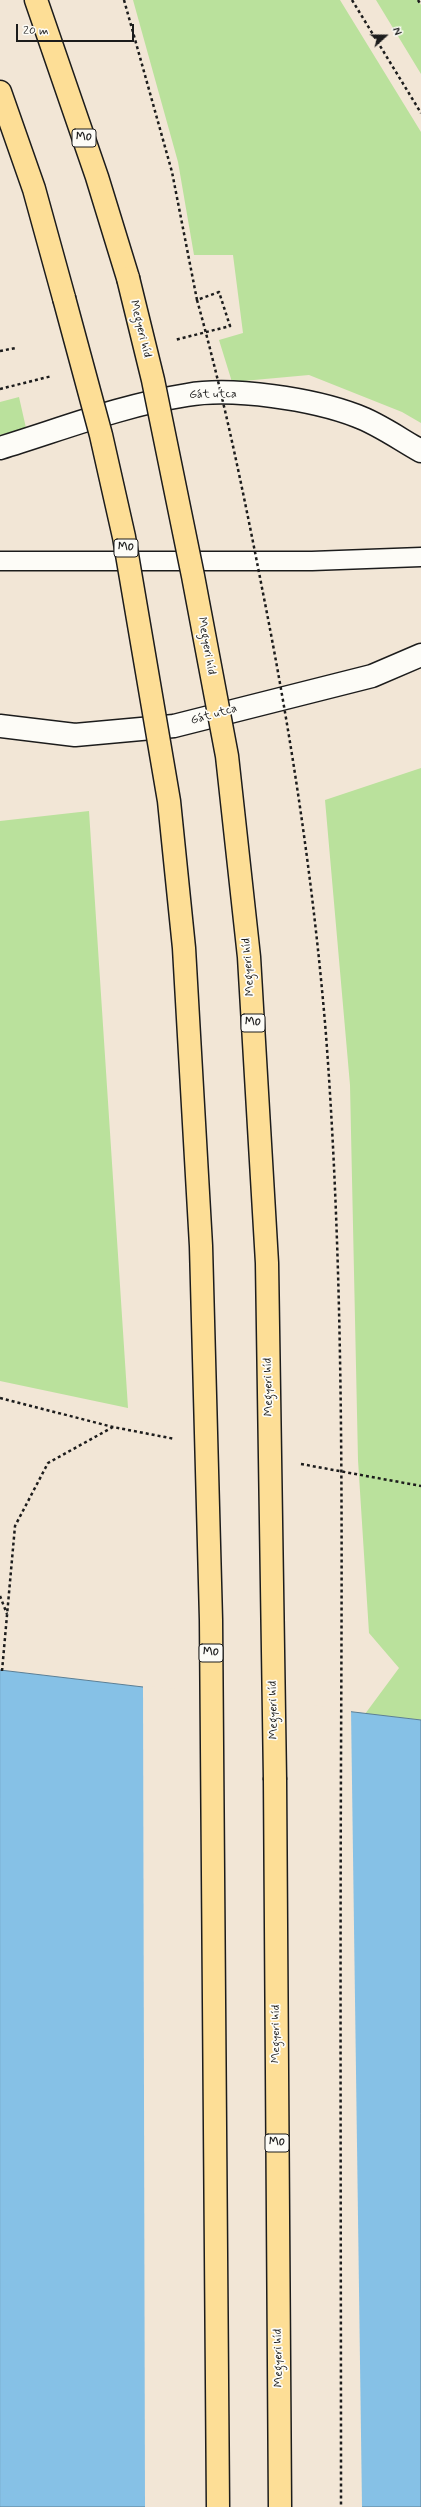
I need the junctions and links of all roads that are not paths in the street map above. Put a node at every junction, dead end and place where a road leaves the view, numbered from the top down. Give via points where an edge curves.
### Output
1 (36, 0) edge
2 (0, 92) edge
3 (0, 448) edge
4 (421, 451) edge
5 (421, 557) edge
6 (0, 561) edge
7 (421, 655) edge
8 (0, 726) edge
9 (218, 2507) edge
10 (280, 2507) edge

1 - 10 highway, Megyeri híd / M0, bridge via 128,278 153,380 227,756 249,957 267,1263 275,1780
2 - 9 highway, M0, bridge via 34,189 101,435 124,537 169,801 184,948 201,1246 211,1620
3 - 4 street, Gát utca via 146,403 188,395 212,394 278,396 358,416
5 - 6 lane via 312,561
7 - 8 street, Gát utca via 372,676 174,726 75,735

